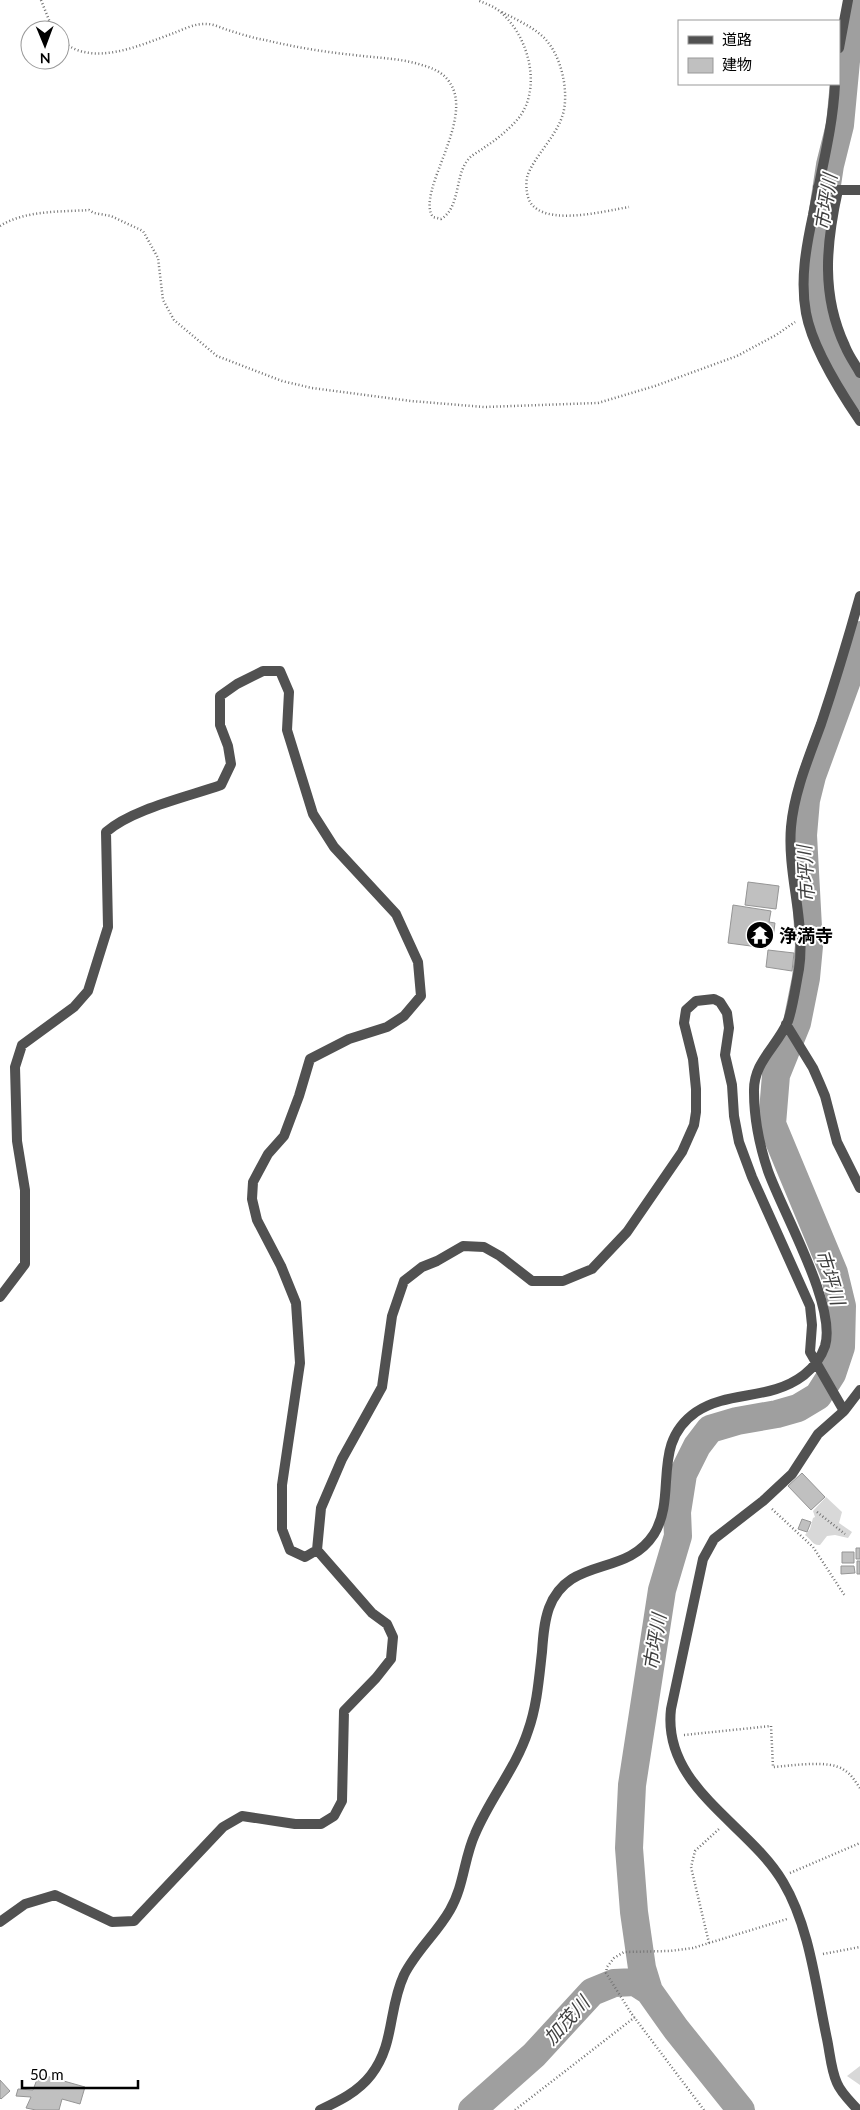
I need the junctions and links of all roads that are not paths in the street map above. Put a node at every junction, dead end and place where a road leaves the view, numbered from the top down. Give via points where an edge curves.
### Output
1 (848, 0) edge
2 (840, 43) edge
3 (835, 85) edge
4 (818, 187) junction
5 (838, 190) junction
6 (860, 190) edge
7 (860, 373) edge
8 (860, 421) edge
9 (860, 596) edge
10 (786, 1024) junction
11 (860, 1188) edge
12 (0, 1297) edge
13 (817, 1363) junction
14 (860, 1390) edge
15 (844, 1411) junction
16 (318, 1550) junction
17 (0, 1922) edge
18 (320, 2110) edge
19 (858, 2110) edge

1 - 2 street
3 - 4 street via 832,119
4 - 5 street
4 - 8 street via 805,253 806,314 817,344
5 - 6 street
5 - 7 street via 828,238 827,285 835,321
9 - 10 street via 793,812 791,851 800,954
10 - 11 street via 817,1076 826,1096 836,1142
10 - 13 street via 760,1062 754,1081 754,1101 770,1174 825,1310 828,1334
12 - 16 street via 25,1264 25,1190 17,1141 15,1067 22,1045 74,1007 88,991 108,926 106,832 134,814 221,785 231,764 220,725 220,696 263,671 280,672 289,692 287,730 313,814 334,847 396,914 418,962 421,996 404,1016 387,1027 349,1039 310,1059 284,1136 268,1154 253,1182 256,1220 296,1303 300,1363 282,1485 282,1529 290,1550 304,1557
13 - 15 street
13 - 16 street via 810,1352 810,1306 752,1176 736,1128 732,1085 724,1054 729,1028 727,1013 720,1002 701,999 690,1005 685,1015 685,1033 693,1060 697,1097 689,1137 628,1232 592,1269 563,1281 532,1282 484,1247 463,1246 404,1281 392,1316 382,1387 342,1459 321,1508
13 - 18 street via 782,1389 716,1403 688,1419 672,1442 663,1511 650,1540 626,1559 575,1576 556,1595 545,1622 536,1698 527,1734 517,1761 477,1829 454,1904 404,1975 394,2004 390,2036 376,2068 352,2093
14 - 15 street
15 - 19 street via 818,1434 792,1474 764,1501 714,1539 703,1559 671,1709 672,1736 687,1774 780,1877 798,1916 837,2083
16 - 17 street via 372,1613 387,1624 393,1637 391,1659 344,1711 342,1801 334,1816 321,1824 295,1824 242,1816 223,1826 134,1921 112,1922 55,1895 25,1904

